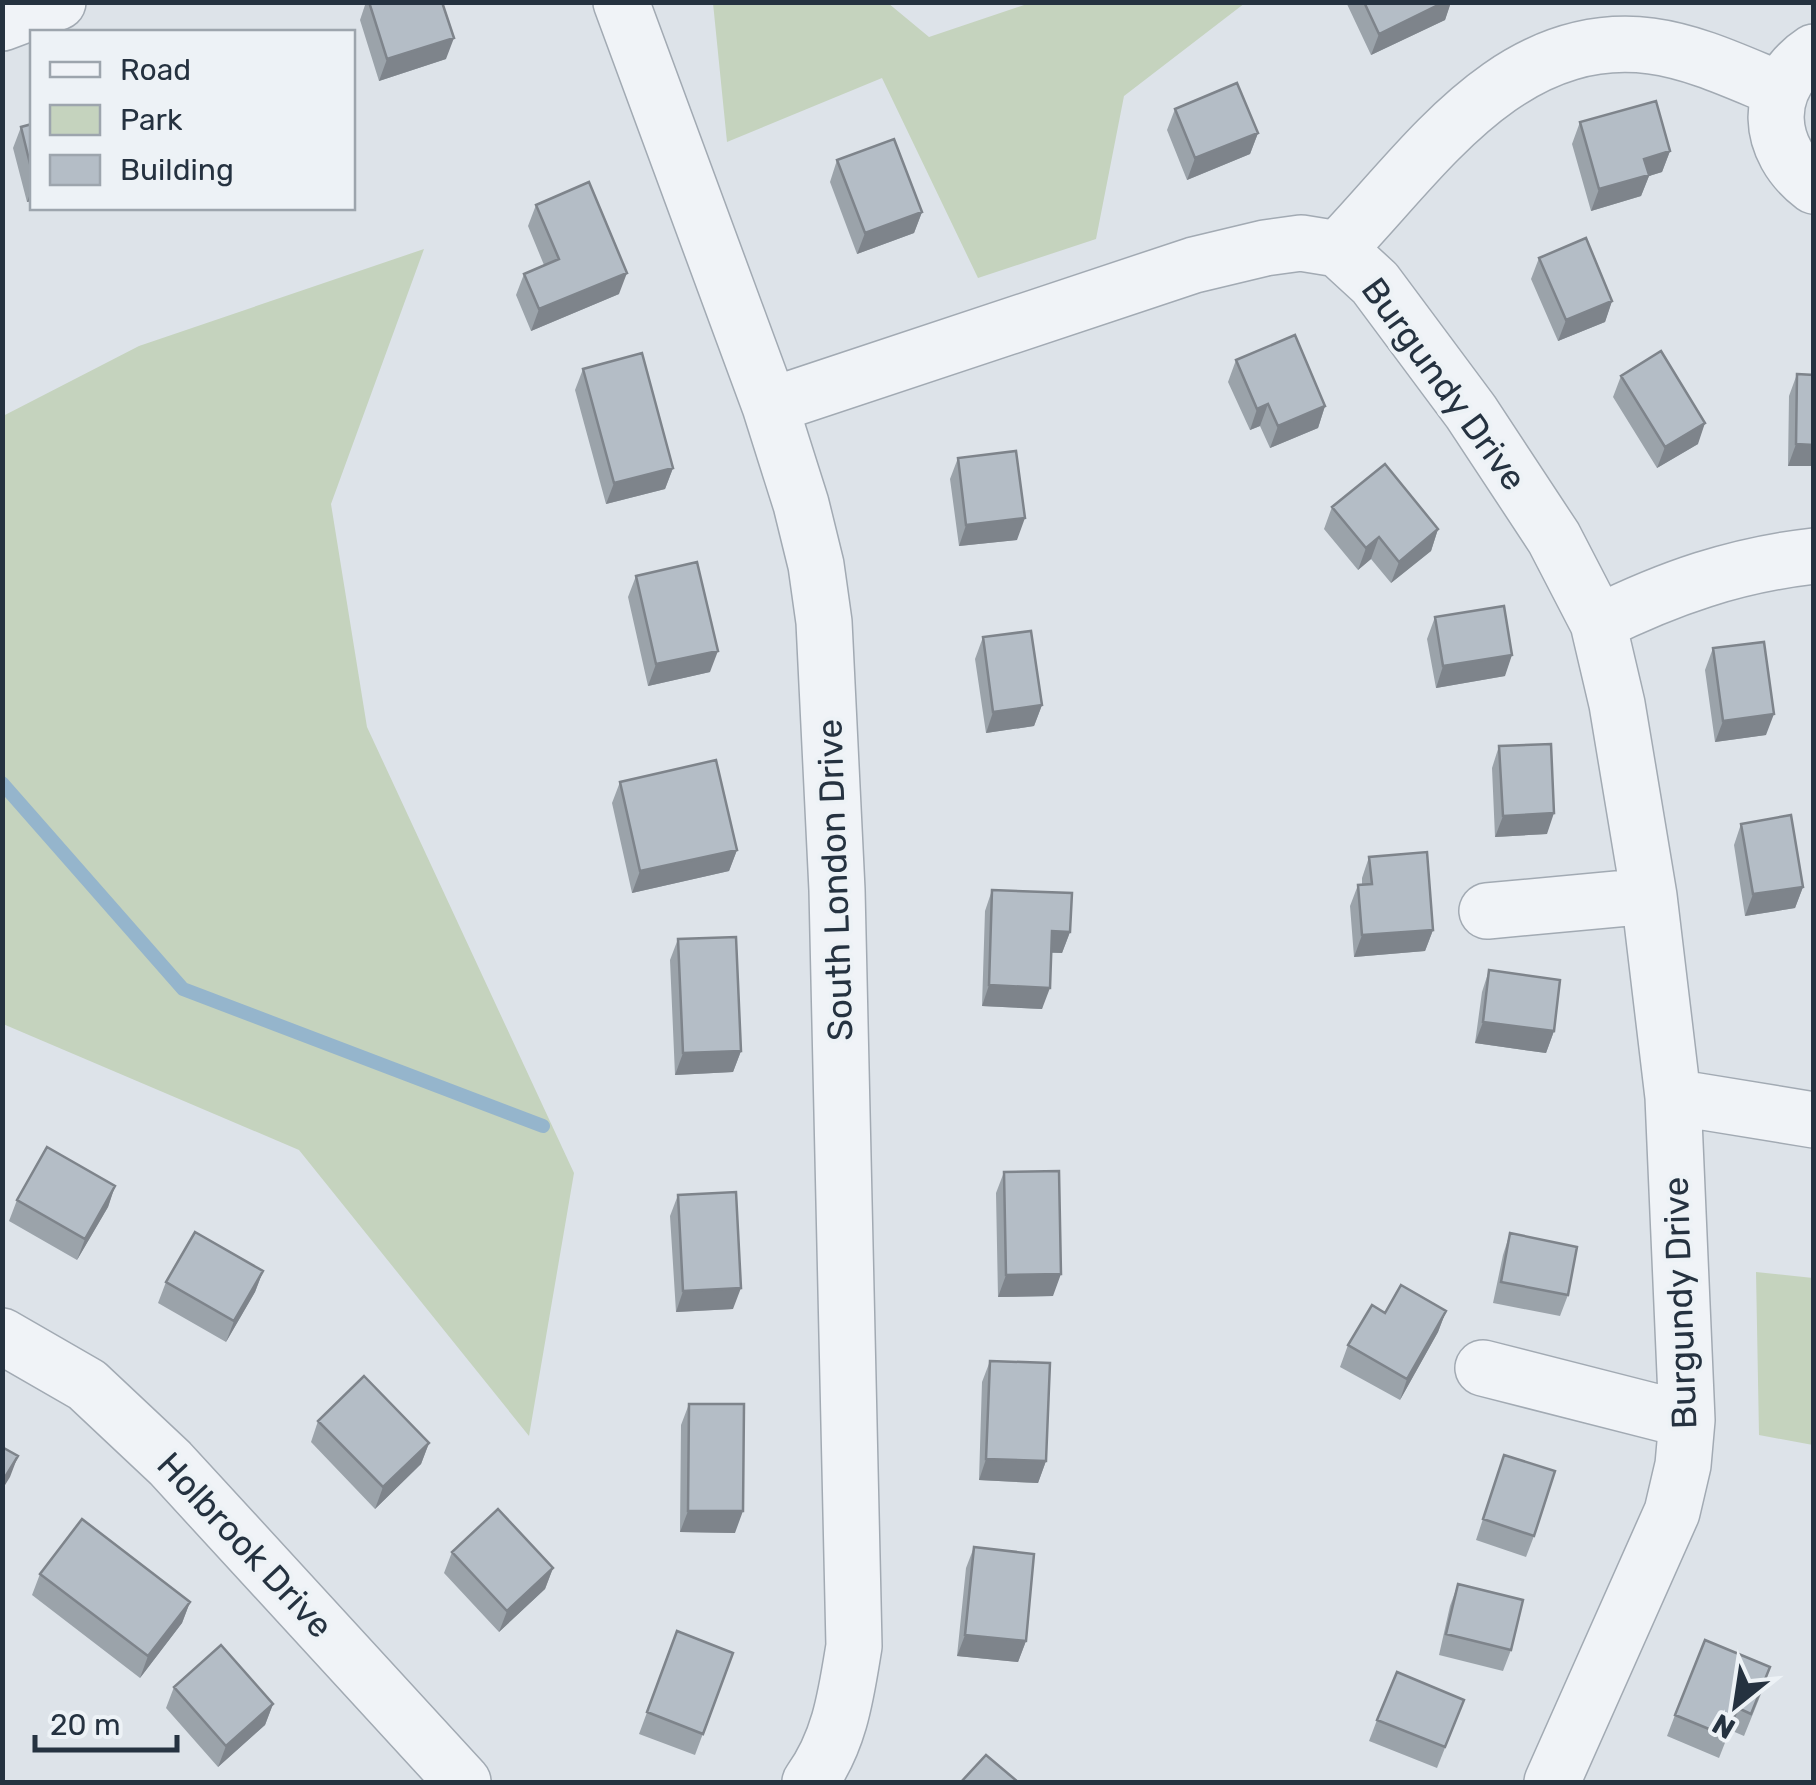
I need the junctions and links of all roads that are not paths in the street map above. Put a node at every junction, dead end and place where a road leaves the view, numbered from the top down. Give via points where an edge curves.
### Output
1 (58, 2) edge
2 (622, 2) edge
3 (2, 23) edge
4 (1797, 70) edge
5 (1814, 186) edge
6 (1338, 249) junction
7 (770, 406) junction
8 (1814, 556) edge
9 (1598, 623) junction
10 (1649, 896) junction
11 (1487, 911) dead end
12 (1672, 1097) junction
13 (1814, 1120) edge
14 (2, 1336) edge
15 (1482, 1368) dead end
16 (1688, 1420) junction
17 (1559, 1780) edge
18 (464, 1782) edge
19 (810, 1782) edge

1 - 3 street
2 - 7 street, South London Drive
4 - 5 street via 1776,121 1782,151
4 - 6 street via 1652,46 1606,44 1561,55 1519,74 1444,130
6 - 7 street, Burgundy Drive via 1301,243 1194,266
6 - 9 street, Burgundy Drive via 1375,284 1471,412 1554,538
7 - 19 street, South London Drive via 816,565 838,890 854,1646 840,1726
8 - 9 street via 1722,573
9 - 10 street, Burgundy Drive
10 - 11 street
10 - 12 street, Burgundy Drive
12 - 13 street
12 - 16 street, Burgundy Drive
14 - 18 street, Holbrook Drive via 87,1385 170,1464
15 - 16 street
16 - 17 street, Burgundy Drive via 1672,1512

